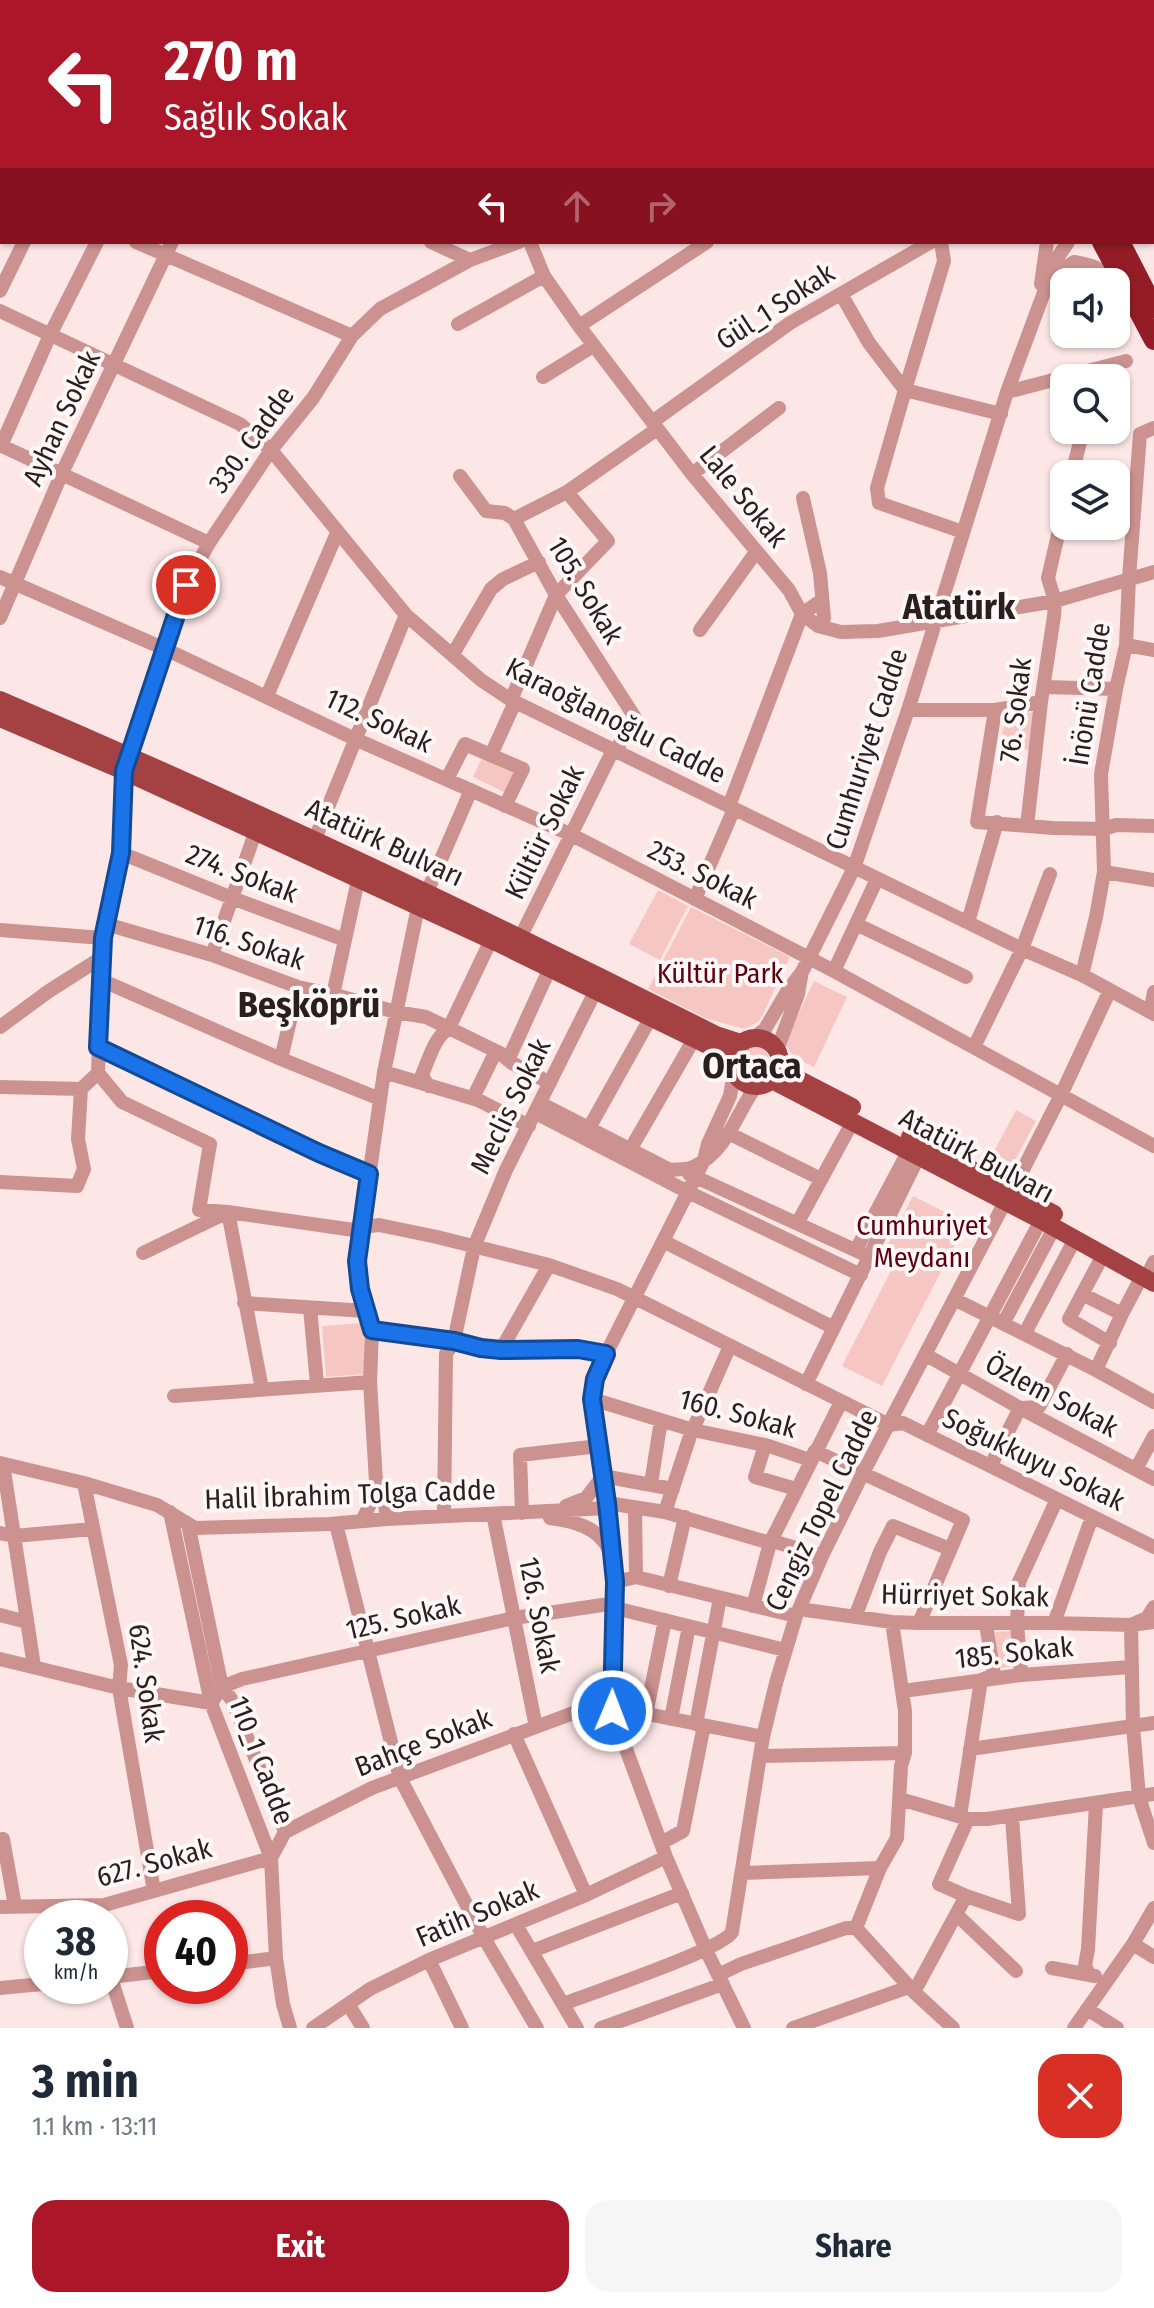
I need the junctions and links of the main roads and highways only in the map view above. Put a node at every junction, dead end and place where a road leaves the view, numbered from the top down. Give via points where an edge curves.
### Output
1 (1103, 244) edge
2 (1121, 244) edge
3 (1154, 308) edge
4 (1154, 340) edge
5 (0, 700) edge
6 (0, 718) edge
7 (127, 763) junction
8 (422, 900) junction
9 (740, 1053) junction
10 (771, 1070) junction
11 (1008, 1196) junction
12 (1151, 1272) edge

1 - 4 highway
2 - 3 highway
5 - 7 main road, Atatürk Bulvarı
6 - 7 main road, Atatürk Bulvarı
7 - 8 main road, Atatürk Bulvarı via 315,839
7 - 8 main road, Atatürk Bulvarı via 255,833 358,880
8 - 9 main road, Atatürk Bulvarı via 491,940 694,1039
8 - 9 main road, Atatürk Bulvarı via 521,936 716,1035
9 - 10 main road via 767,1041
9 - 10 main road via 745,1084
10 - 11 main road, Atatürk Bulvarı via 790,1075
10 - 11 main road, Atatürk Bulvarı via 784,1088
11 - 12 main road, Atatürk Bulvarı
11 - 12 main road, Atatürk Bulvarı via 1103,1255

